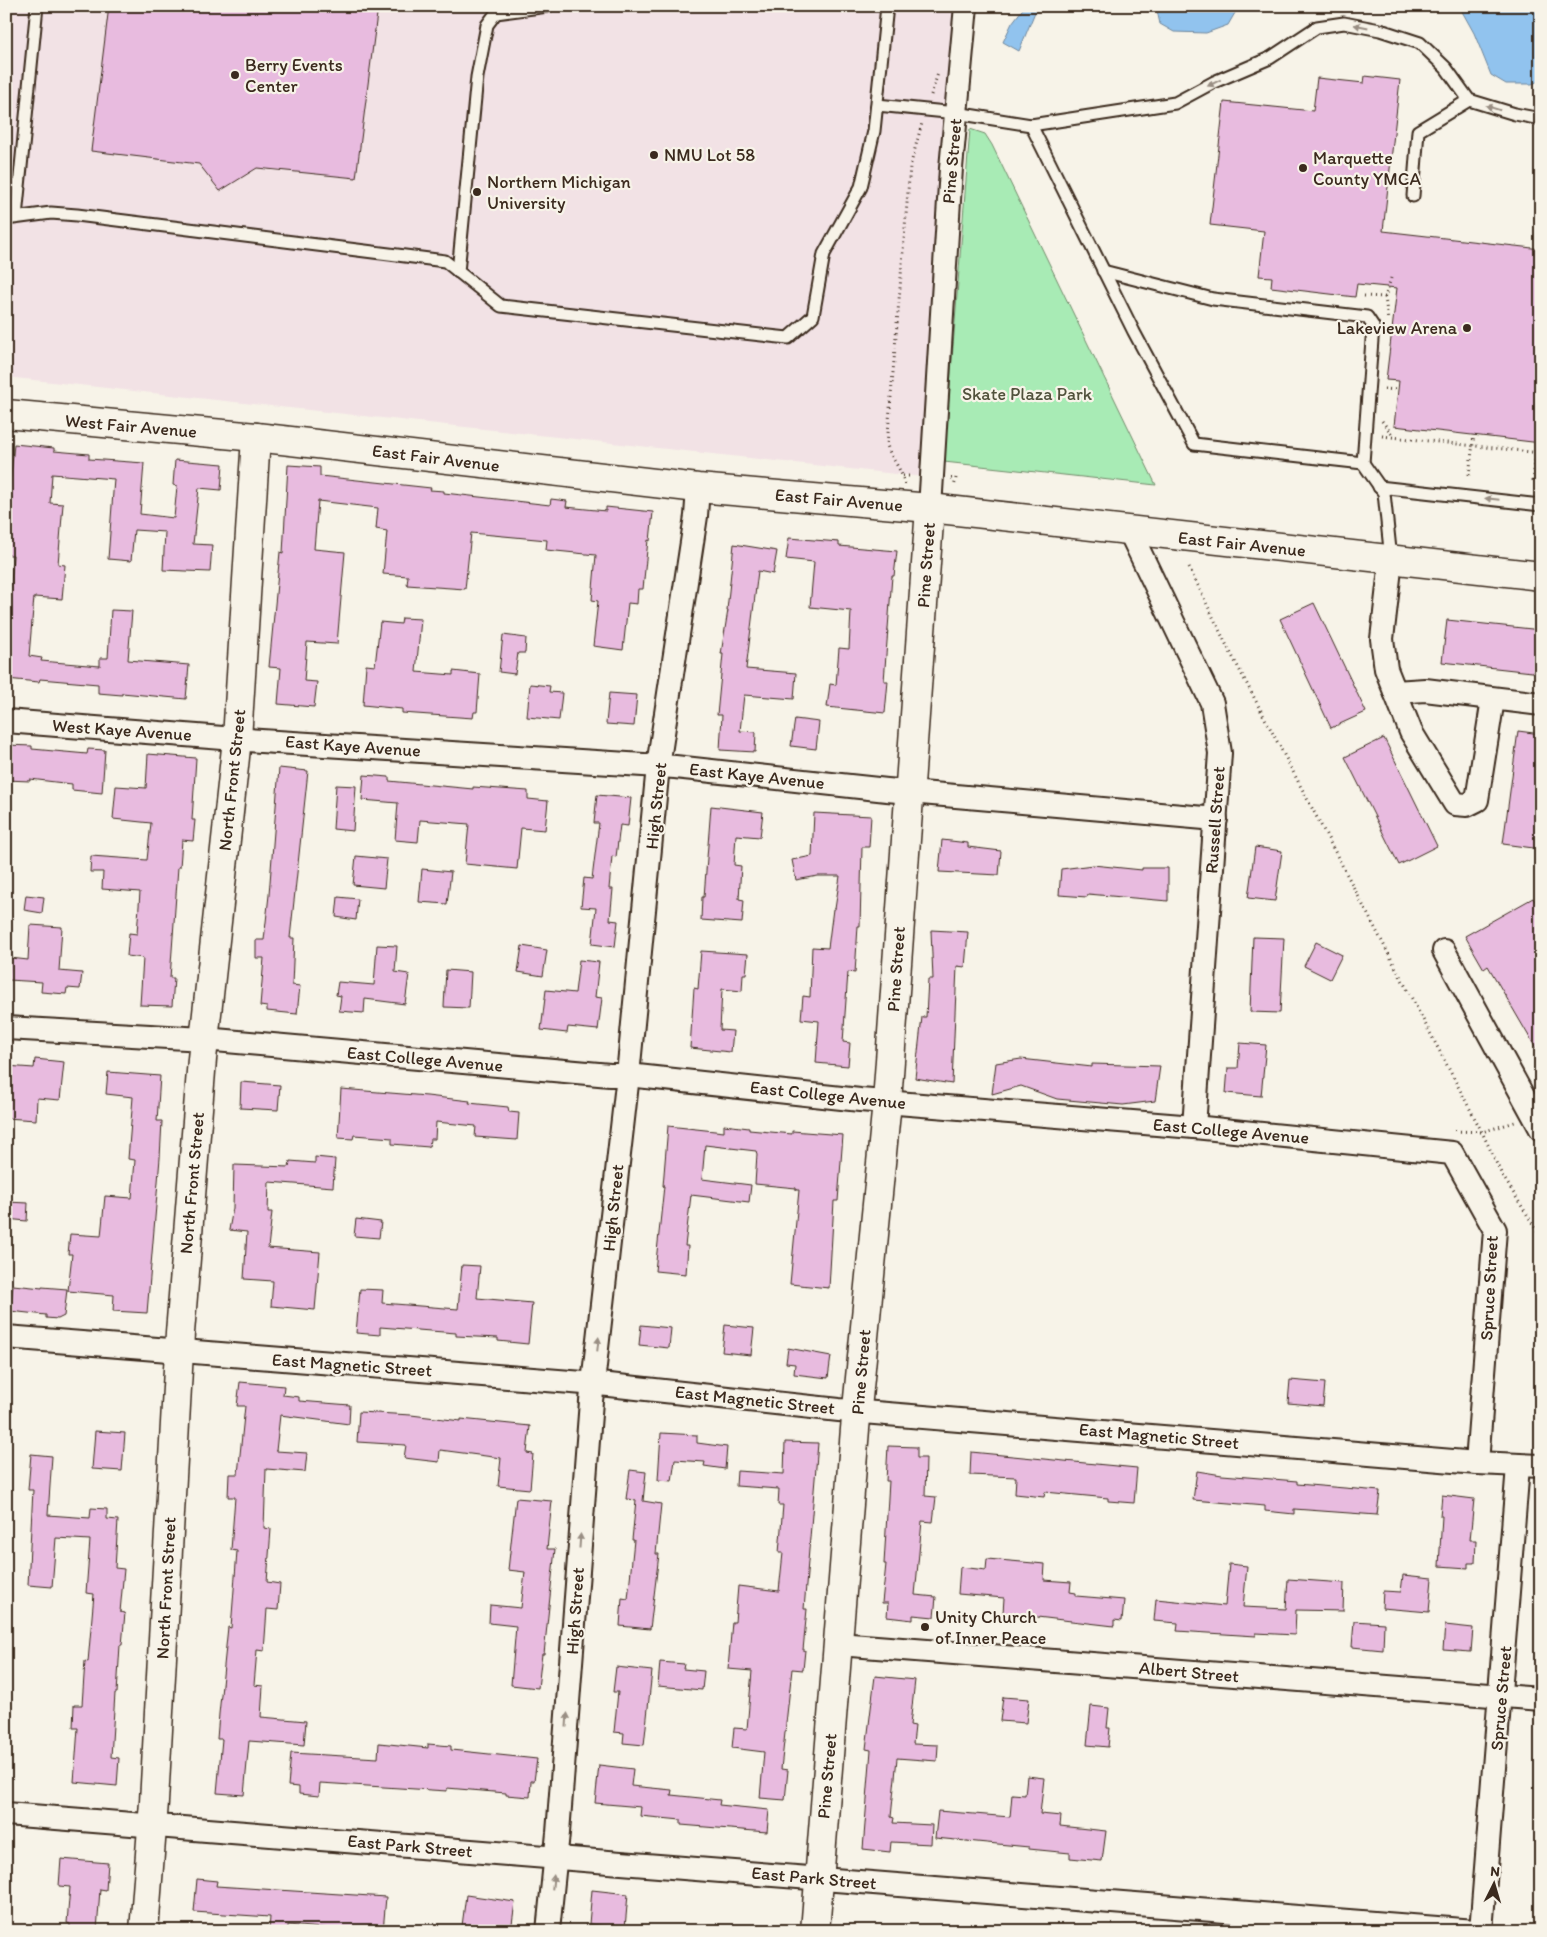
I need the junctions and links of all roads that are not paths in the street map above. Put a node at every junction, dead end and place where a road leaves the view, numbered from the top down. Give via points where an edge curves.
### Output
1 (37, 6) edge
2 (548, 6) edge
3 (887, 6) edge
4 (966, 6) edge
5 (1469, 100) junction
6 (877, 105) junction
7 (956, 113) junction
8 (1541, 120) edge
9 (1031, 125) junction
10 (1412, 196) dead end
11 (11, 218) edge
12 (1103, 271) junction
13 (458, 272) junction
14 (6, 414) edge
15 (256, 438) junction
16 (1363, 463) junction
17 (1379, 487) junction
18 (698, 488) junction
19 (1541, 505) edge
20 (930, 508) junction
21 (1130, 532) junction
22 (1391, 560) junction
23 (1541, 576) edge
24 (1395, 692) junction
25 (1493, 699) junction
26 (1541, 704) edge
27 (6, 721) edge
28 (237, 739) junction
29 (658, 766) junction
30 (909, 791) junction
31 (1216, 819) junction
32 (1444, 952) dead end
33 (6, 1028) edge
34 (204, 1039) junction
35 (628, 1075) junction
36 (887, 1102) junction
37 (1538, 1119) edge
38 (1194, 1127) junction
39 (1452, 1153) joint
40 (6, 1337) edge
41 (180, 1350) junction
42 (594, 1384) junction
43 (857, 1411) junction
44 (1478, 1463) junction
45 (1518, 1466) junction
46 (1541, 1466) edge
47 (838, 1644) junction
48 (1501, 1696) junction
49 (1541, 1699) edge
50 (6, 1814) edge
51 (152, 1826) junction
52 (555, 1858) junction
53 (819, 1878) junction
54 (144, 1931) edge
55 (548, 1931) edge
56 (815, 1931) edge
57 (1476, 1931) edge
58 (1481, 1931) edge

1 - 11 lane
2 - 13 lane via 496,13 487,25 477,77
3 - 6 lane
4 - 7 street, Pine Street
8 -> 5 lane
5 -> 9 lane via 1446,68 1420,43 1344,23 1317,27 1270,58 1175,103
5 - 10 lane via 1418,131
6 - 7 lane
6 - 13 lane via 861,188 824,254 813,316 788,338 501,306
7 - 9 lane
7 - 20 street, Pine Street
9 - 12 lane
11 - 13 lane via 51,213 77,215 445,261
12 - 16 lane via 1194,444
12 - 16 lane via 1213,299 1367,317 1373,326
14 - 15 street, West Fair Avenue
15 - 18 street, East Fair Avenue
15 - 28 street, North Front Street
16 - 17 lane
19 -> 17 lane
17 - 22 lane via 1384,493
18 - 20 street, East Fair Avenue
18 - 29 street, High Street
20 - 21 street, East Fair Avenue
20 - 30 street, Pine Street
21 - 22 street, East Fair Avenue
21 - 31 street, Russell Street via 1212,703 1220,753
22 - 23 street, East Fair Avenue
22 - 24 street via 1382,639 1386,669
24 - 25 street via 1425,690
24 - 25 street via 1411,732 1455,804 1467,805 1477,800
25 - 26 street
27 - 28 street, West Kaye Avenue
28 - 29 street, East Kaye Avenue
28 - 34 street, North Front Street
29 - 30 street, East Kaye Avenue
29 - 35 street, High Street
30 - 31 street, East Kaye Avenue
30 - 36 street, Pine Street
31 - 38 street, Russell Street
32 - 37 street
33 - 34 street, East College Avenue
34 - 35 street, East College Avenue
34 - 41 street, North Front Street
35 - 36 street, East College Avenue
42 -> 35 street, High Street
36 - 38 street, East College Avenue
36 - 43 street, Pine Street
38 - 39 street, East College Avenue
39 - 44 street, Spruce Street via 1495,1230
40 - 41 street, East Magnetic Street
41 - 42 street, East Magnetic Street
41 - 51 street, North Front Street
42 - 43 street, East Magnetic Street
52 -> 42 street, High Street
43 - 44 street, East Magnetic Street
43 - 47 street, Pine Street
44 - 45 street, East Magnetic Street
45 - 46 street, East Magnetic Street
45 - 48 street, Spruce Street
47 - 48 street, Albert Street
47 - 53 street, Pine Street
48 - 49 street, Albert Street
48 - 58 street, Spruce Street
50 - 51 street, East Park Street
51 - 52 street, East Park Street
51 - 54 street, North Front Street
52 - 53 street, East Park Street
55 -> 52 street, High Street
53 - 56 street, Pine Street
53 - 57 street, East Park Street

